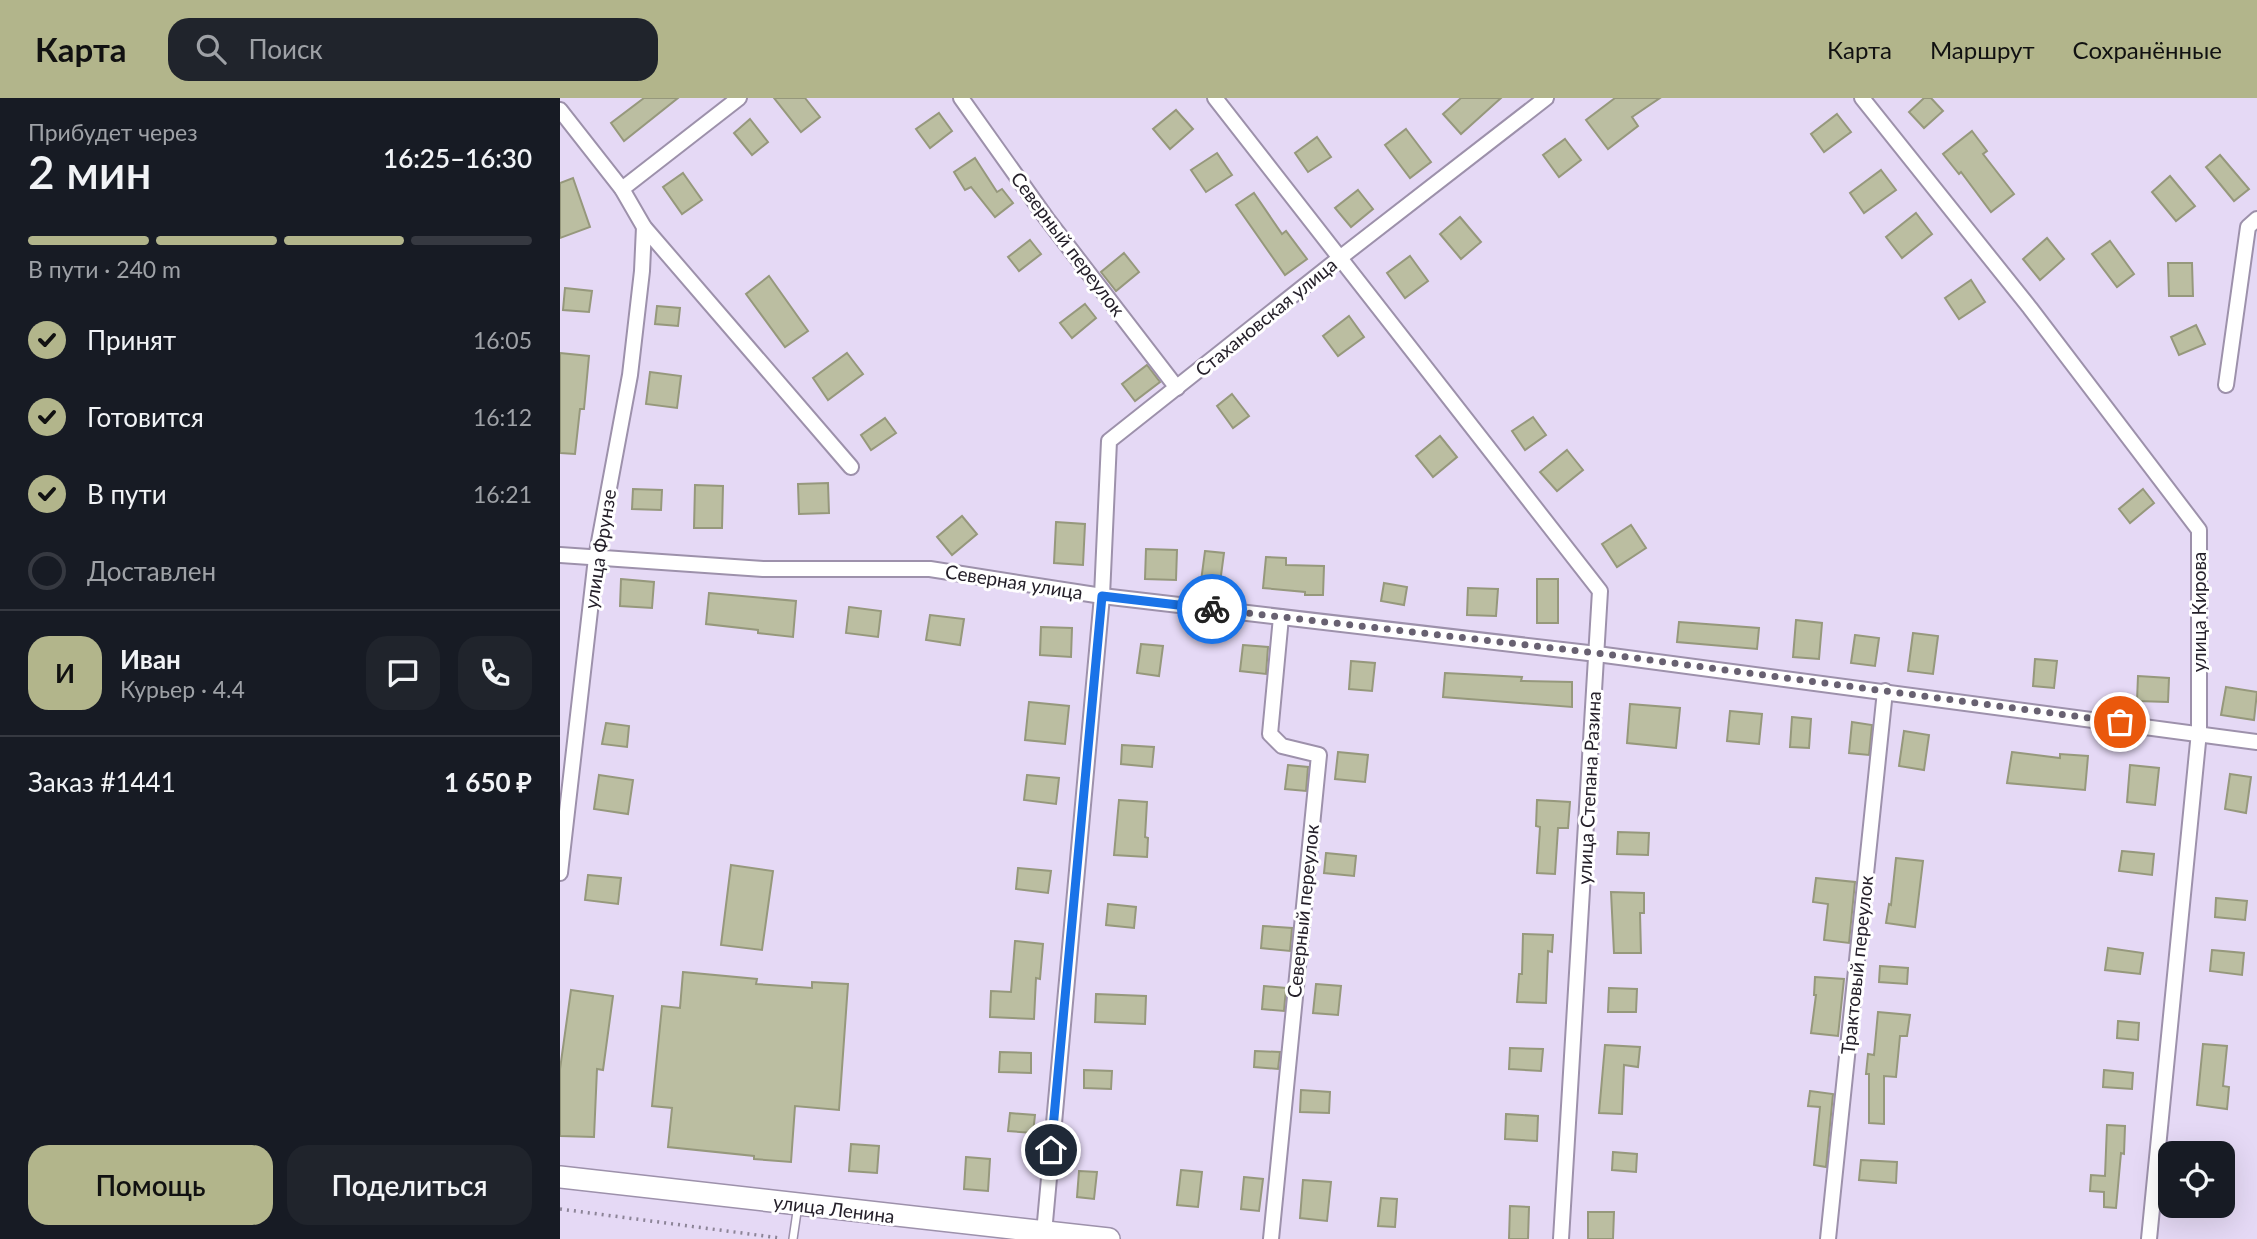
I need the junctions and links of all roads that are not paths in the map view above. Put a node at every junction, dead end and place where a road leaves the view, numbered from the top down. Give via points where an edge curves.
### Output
1 (739, 98) edge
2 (961, 98) edge
3 (1215, 98) edge
4 (1546, 98) edge
5 (1862, 98) edge
6 (560, 110) edge
7 (622, 189) junction
8 (2257, 219) edge
9 (644, 227) junction
10 (1340, 257) junction
11 (2226, 385) dead end
12 (1177, 388) junction
13 (851, 467) dead end
14 (560, 555) edge
15 (596, 558) junction
16 (1102, 596) junction
17 (1281, 617) junction
18 (1597, 653) junction
19 (1885, 691) junction
20 (2199, 733) junction
21 (2257, 741) edge
22 (560, 873) edge
23 (560, 1177) edge
24 (798, 1205) junction
25 (1044, 1233) junction
26 (793, 1239) edge
27 (1109, 1239) edge
28 (1270, 1239) edge
29 (1561, 1239) edge
30 (1828, 1239) edge
31 (2149, 1239) edge

1 - 7 street
2 - 12 street, Северный переулок
3 - 10 street, улица Степана Разина
4 - 10 street, Стахановская улица
5 - 20 street, улица Кирова via 2199,530
6 - 7 street
7 - 9 street
8 - 11 street via 2248,227
9 - 13 street
9 - 15 street, улица Фрунзе via 629,375
10 - 12 street, Стахановская улица
10 - 18 street, улица Степана Разина via 1600,591
12 - 16 street, Стахановская улица via 1109,441
14 - 15 street, Северная улица
15 - 16 street, Северная улица via 763,569 930,569
15 - 22 street, улица Фрунзе
16 - 17 street, Северная улица
16 - 25 street, Стахановская улица
17 - 18 street, Северная улица
17 - 28 street, Северный переулок via 1270,734 1282,746 1319,755
18 - 19 street, Северная улица
18 - 29 street, улица Степана Разина
19 - 20 street, Северная улица
19 - 30 street, Трактовый переулок
20 - 21 street, Северная улица
20 - 31 street, улица Кирова
23 - 24 main road, улица Ленина
24 - 25 main road, улица Ленина
24 - 26 lane
25 - 27 main road, улица Ленина

